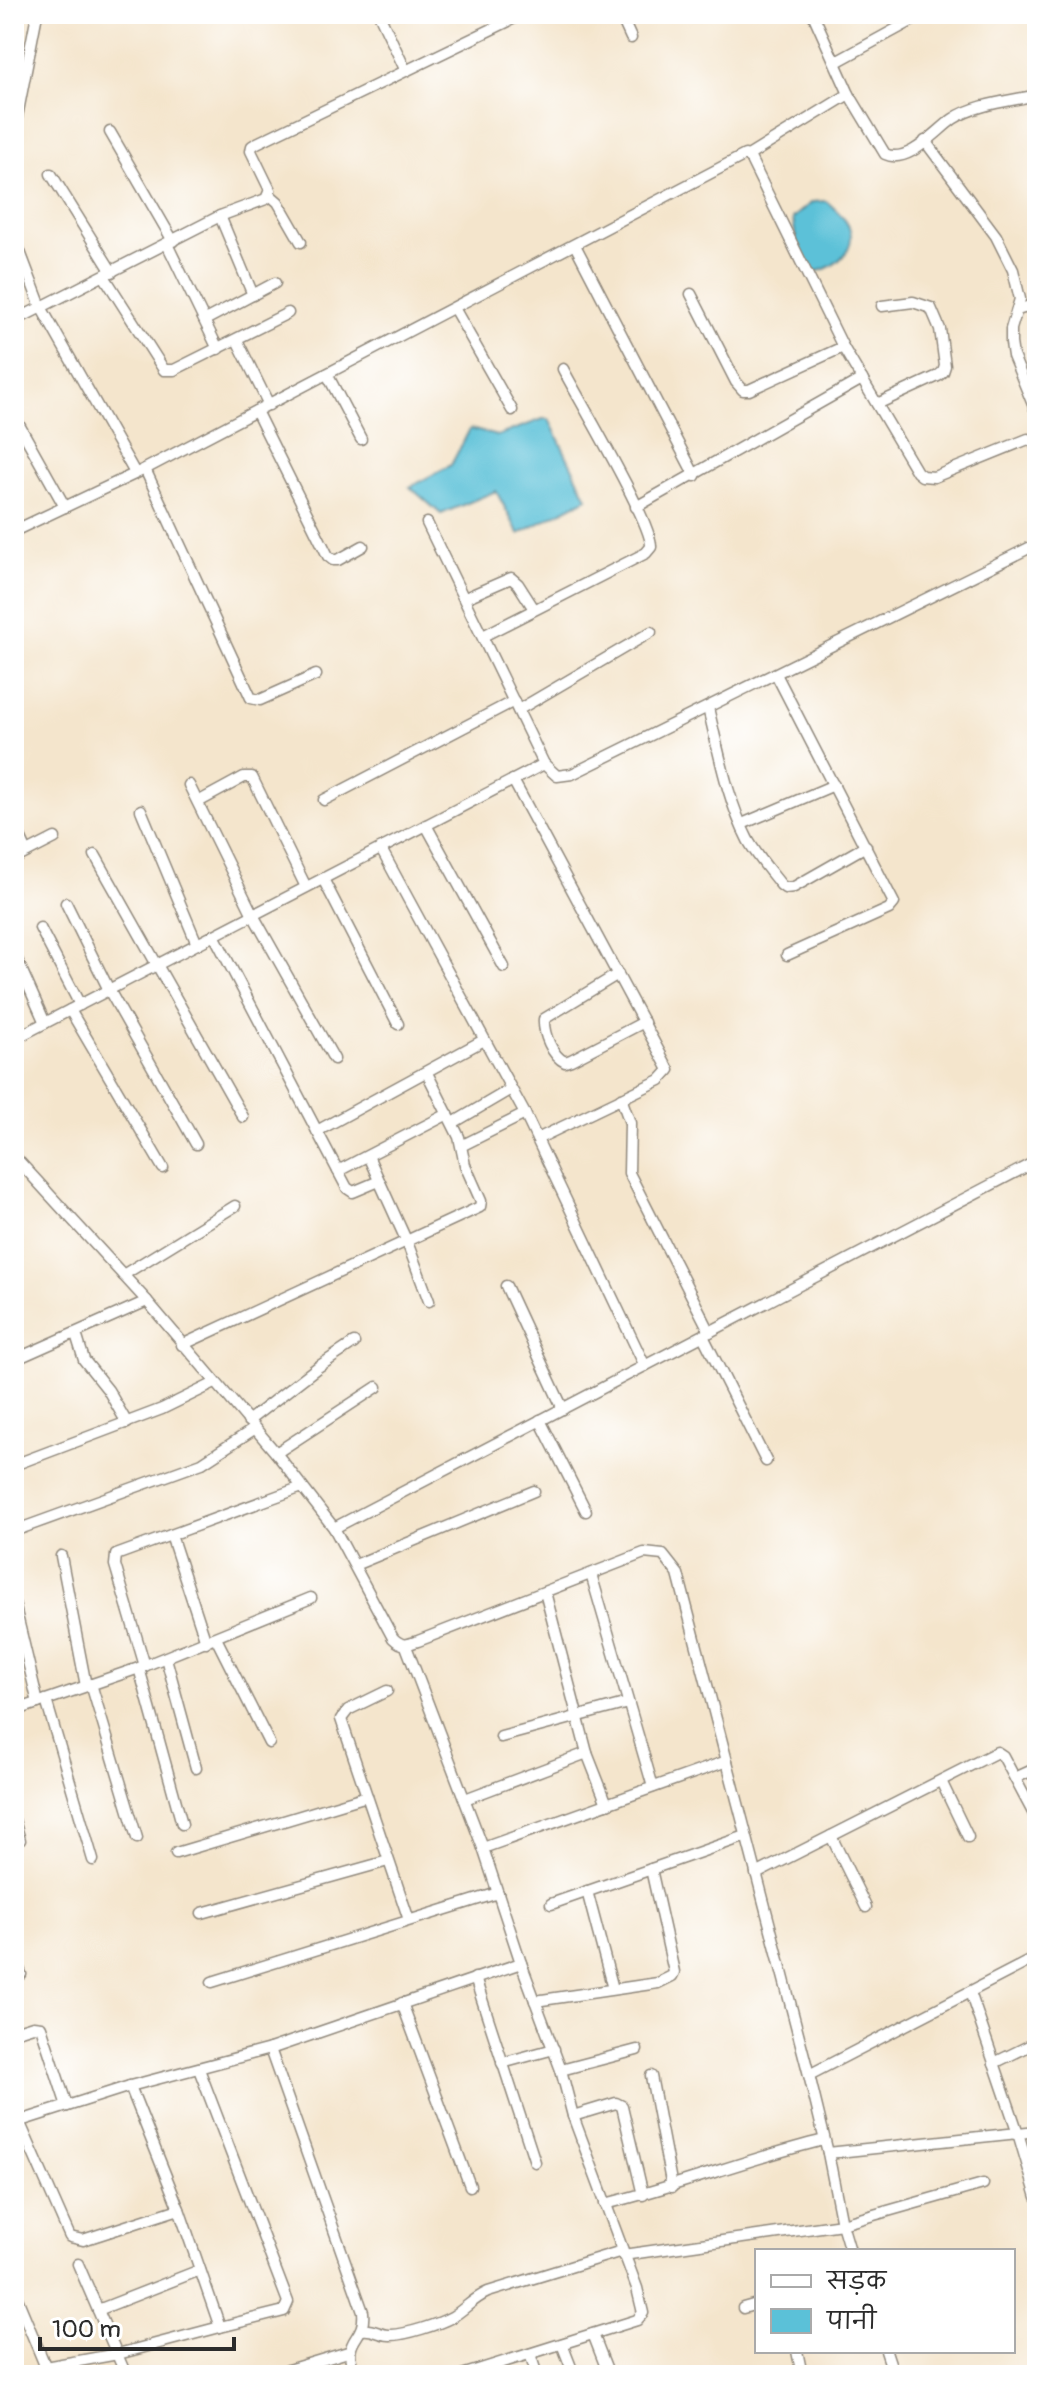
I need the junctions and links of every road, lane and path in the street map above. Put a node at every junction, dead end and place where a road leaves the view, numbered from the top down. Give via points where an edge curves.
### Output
1 (37, 14) edge
2 (379, 14) edge
3 (523, 14) edge
4 (620, 14) edge
5 (813, 14) edge
6 (924, 14) edge
7 (631, 38) dead end
8 (836, 62) junction
9 (405, 69) junction
10 (849, 94) junction
11 (1037, 95) edge
12 (14, 132) edge
13 (110, 132) dead end
14 (925, 141) junction
15 (748, 156) junction
16 (51, 174) dead end
17 (270, 195) junction
18 (220, 216) junction
19 (14, 236) edge
20 (301, 242) dead end
21 (170, 243) junction
22 (575, 245) junction
23 (108, 274) junction
24 (275, 283) dead end
25 (691, 294) dead end
26 (253, 295) junction
27 (1037, 304) edge
28 (882, 306) dead end
29 (41, 307) junction
30 (454, 308) junction
31 (1017, 310) junction
32 (288, 313) dead end
33 (205, 320) junction
34 (14, 321) edge
35 (237, 340) junction
36 (843, 347) junction
37 (218, 349) junction
38 (563, 369) dead end
39 (327, 374) junction
40 (862, 379) junction
41 (877, 404) junction
42 (269, 405) junction
43 (512, 410) dead end
44 (256, 411) junction
45 (1037, 414) edge
46 (14, 416) edge
47 (1034, 436) edge
48 (361, 439) dead end
49 (1037, 450) edge
50 (140, 471) junction
51 (695, 476) junction
52 (65, 507) junction
53 (636, 507) junction
54 (427, 523) dead end
55 (14, 531) edge
56 (1037, 544) edge
57 (363, 546) dead end
58 (465, 598) junction
59 (534, 609) junction
60 (651, 632) dead end
61 (483, 636) junction
62 (776, 674) junction
63 (316, 675) dead end
64 (516, 705) junction
65 (708, 708) junction
66 (544, 764) junction
67 (513, 780) junction
68 (189, 785) dead end
69 (834, 785) junction
70 (324, 800) dead end
71 (198, 802) junction
72 (141, 810) dead end
73 (14, 824) edge
74 (742, 824) junction
75 (426, 825) junction
76 (55, 838) dead end
77 (866, 846) junction
78 (381, 849) junction
79 (27, 852) junction
80 (95, 855) dead end
81 (14, 859) edge
82 (323, 879) junction
83 (306, 887) junction
84 (66, 903) dead end
85 (253, 915) junction
86 (40, 928) dead end
87 (214, 935) junction
88 (197, 944) junction
89 (14, 953) edge
90 (787, 955) dead end
91 (156, 966) junction
92 (504, 967) dead end
93 (618, 974) junction
94 (109, 990) junction
95 (75, 1007) junction
96 (644, 1022) junction
97 (45, 1023) junction
98 (398, 1024) dead end
99 (14, 1039) edge
100 (484, 1040) junction
101 (334, 1059) dead end
102 (427, 1073) junction
103 (511, 1089) junction
104 (621, 1098) junction
105 (525, 1114) junction
106 (243, 1117) dead end
107 (450, 1119) junction
108 (317, 1131) junction
109 (537, 1139) junction
110 (196, 1144) dead end
111 (463, 1145) junction
112 (14, 1156) edge
113 (368, 1156) junction
114 (1037, 1161) edge
115 (163, 1168) dead end
116 (338, 1171) junction
117 (379, 1181) junction
118 (235, 1206) dead end
119 (407, 1242) junction
120 (123, 1275) junction
121 (506, 1286) dead end
122 (147, 1301) junction
123 (429, 1301) dead end
124 (76, 1334) junction
125 (706, 1334) junction
126 (354, 1343) dead end
127 (182, 1345) junction
128 (14, 1360) edge
129 (645, 1366) junction
130 (215, 1383) junction
131 (377, 1387) dead end
132 (563, 1409) junction
133 (540, 1420) junction
134 (127, 1423) junction
135 (251, 1425) junction
136 (276, 1453) junction
137 (766, 1461) dead end
138 (14, 1465) edge
139 (302, 1487) junction
140 (534, 1491) dead end
141 (586, 1511) dead end
142 (334, 1528) junction
143 (14, 1531) edge
144 (171, 1535) junction
145 (61, 1556) dead end
146 (355, 1565) junction
147 (591, 1574) junction
148 (545, 1592) junction
149 (311, 1598) dead end
150 (14, 1603) edge
151 (211, 1640) junction
152 (406, 1646) junction
153 (166, 1658) junction
154 (142, 1667) junction
155 (89, 1685) junction
156 (387, 1691) dead end
157 (42, 1701) junction
158 (628, 1703) junction
159 (14, 1711) edge
160 (577, 1715) junction
161 (501, 1737) dead end
162 (269, 1743) dead end
163 (587, 1753) junction
164 (727, 1761) junction
165 (196, 1768) dead end
166 (1037, 1768) edge
167 (1015, 1778) junction
168 (941, 1781) junction
169 (653, 1787) junction
170 (367, 1796) junction
171 (465, 1799) junction
172 (607, 1804) junction
173 (14, 1820) edge
174 (1037, 1820) edge
175 (182, 1824) dead end
176 (746, 1836) junction
177 (831, 1836) junction
178 (968, 1837) dead end
179 (137, 1838) dead end
180 (20, 1840) dead end
181 (483, 1848) junction
182 (176, 1853) dead end
183 (93, 1860) dead end
184 (388, 1861) junction
185 (651, 1869) junction
186 (756, 1874) junction
187 (587, 1891) junction
188 (498, 1893) junction
189 (551, 1904) dead end
190 (866, 1907) dead end
191 (202, 1913) dead end
192 (409, 1920) junction
193 (14, 1955) edge
194 (1037, 1957) edge
195 (521, 1963) junction
196 (475, 1978) junction
197 (14, 1979) edge
198 (212, 1982) dead end
199 (613, 1989) junction
200 (970, 1992) junction
201 (535, 2001) junction
202 (402, 2003) junction
203 (14, 2032) edge
204 (1037, 2042) edge
205 (270, 2049) junction
206 (554, 2049) junction
207 (637, 2050) dead end
208 (502, 2063) junction
209 (994, 2063) junction
210 (199, 2069) junction
211 (561, 2070) junction
212 (809, 2075) junction
213 (651, 2076) dead end
214 (130, 2086) junction
215 (67, 2106) junction
216 (573, 2116) junction
217 (16, 2121) edge
218 (1037, 2131) edge
219 (1018, 2133) junction
220 (824, 2140) junction
221 (828, 2153) junction
222 (535, 2162) dead end
223 (983, 2184) dead end
224 (470, 2186) dead end
225 (672, 2187) junction
226 (643, 2195) junction
227 (1037, 2197) edge
228 (605, 2204) junction
229 (179, 2209) junction
230 (842, 2224) junction
231 (849, 2249) edge
232 (623, 2253) junction
233 (78, 2264) dead end
234 (200, 2270) junction
235 (14, 2291) edge
236 (755, 2305) edge
237 (743, 2308) dead end
238 (98, 2310) junction
239 (220, 2327) junction
240 (362, 2330) junction
241 (593, 2334) junction
242 (562, 2344) junction
243 (348, 2352) junction
244 (797, 2353) edge
245 (887, 2353) edge
246 (118, 2354) junction
247 (530, 2354) junction
248 (47, 2371) edge
249 (126, 2375) edge
250 (283, 2375) edge
251 (355, 2375) edge
252 (462, 2375) edge
253 (537, 2375) edge
254 (574, 2375) edge
255 (609, 2375) edge
256 (802, 2375) edge
257 (894, 2375) edge

1 - 12 street
2 - 9 street
3 - 9 street
4 - 7 street
5 - 8 street
6 - 8 street
8 - 10 street
9 - 17 street via 252,146
10 - 14 street via 885,154 900,155
10 - 15 street
11 - 14 street via 962,114
13 - 21 street
14 - 31 street via 996,236 1013,270 1020,299
15 - 22 street
15 - 36 street
16 - 23 street
17 - 18 street
17 - 20 street
18 - 21 street
18 - 26 street
19 - 29 street
21 - 23 street
21 - 33 street
22 - 30 street
22 - 51 street
23 - 29 street
23 - 37 street via 164,370
24 - 26 street
25 - 36 street via 743,390
26 - 33 street
27 - 31 street
28 - 41 street via 913,302 931,308 945,366 938,376
29 - 34 street
29 - 50 street
30 - 39 street
30 - 43 street
31 - 45 street via 1011,329 1013,356
32 - 35 street
33 - 37 street
35 - 37 street
35 - 42 street
36 - 40 street
38 - 53 street
39 - 42 street
39 - 48 street
40 - 41 street
40 - 51 street
41 - 47 street via 922,476 934,477
42 - 44 street
44 - 50 street
44 - 57 street via 328,556 338,560
46 - 52 street
47 - 49 street
50 - 52 street
50 - 63 street via 251,698 260,700
51 - 53 street
52 - 55 street
53 - 59 street via 651,540 646,553
54 - 58 street
56 - 62 street
58 - 59 street via 511,578
58 - 61 street
59 - 61 street
60 - 64 street
61 - 64 street
62 - 65 street
62 - 69 street
64 - 66 street
64 - 70 street
65 - 66 street via 572,774 557,776
65 - 74 street
66 - 67 street
67 - 75 street
67 - 93 street
68 - 71 street
69 - 74 street
69 - 77 street
71 - 83 street via 252,777
71 - 85 street
72 - 88 street
73 - 79 street
74 - 77 street via 785,888
75 - 78 street
75 - 92 street
76 - 79 street
77 - 90 street via 893,906
78 - 82 street
78 - 100 street
79 - 81 street
80 - 91 street
82 - 83 street
82 - 98 street
83 - 85 street
84 - 94 street
85 - 87 street
85 - 101 street
86 - 95 street
87 - 88 street
87 - 108 street
88 - 91 street
89 - 97 street
91 - 94 street
91 - 106 street
93 - 96 street
93 - 96 street via 544,1019 556,1057 571,1060
94 - 95 street
94 - 110 street
95 - 97 street
95 - 115 street
96 - 104 street via 669,1070 660,1080
97 - 99 street
100 - 102 street
100 - 103 street
102 - 107 street
102 - 108 street
103 - 105 street
103 - 107 street
104 - 109 street
104 - 125 street via 630,1123 629,1173
105 - 109 street
105 - 111 street
107 - 111 street
107 - 113 street
108 - 116 street
109 - 129 street
111 - 119 street via 480,1207
112 - 120 street
113 - 116 street
113 - 117 street
114 - 125 street
116 - 117 street via 353,1192
117 - 119 street
118 - 120 street
119 - 123 street
119 - 127 street
120 - 122 street
121 - 132 street
122 - 124 street
122 - 127 street
124 - 128 street
124 - 134 street via 84,1360
125 - 129 street
125 - 137 street
126 - 135 street
127 - 130 street
129 - 132 street
130 - 134 street
130 - 135 street
131 - 136 street
132 - 133 street
133 - 141 street
133 - 142 street
134 - 138 street
135 - 136 street
135 - 143 street via 202,1463
136 - 139 street
139 - 142 street
139 - 144 street
140 - 146 street
142 - 146 street
144 - 151 street
144 - 154 street via 114,1559
145 - 155 street
146 - 152 street via 393,1638
147 - 148 street
147 - 158 street
147 - 164 street via 644,1553 663,1555 671,1562
148 - 152 street
148 - 160 street
149 - 151 street
150 - 157 street
151 - 153 street
151 - 162 street
152 - 171 street
153 - 154 street
153 - 165 street
154 - 155 street
154 - 175 street
155 - 157 street
155 - 179 street
156 - 170 street via 348,1710 341,1719
157 - 159 street
157 - 183 street
158 - 160 street
158 - 169 street
160 - 161 street
160 - 163 street
163 - 171 street
163 - 172 street
164 - 169 street
164 - 176 street
166 - 167 street
167 - 168 street via 997,1752
167 - 174 street
168 - 177 street
168 - 178 street
169 - 172 street
170 - 182 street
170 - 184 street
171 - 181 street
172 - 181 street
173 - 180 street
176 - 185 street
176 - 186 street
177 - 186 street
177 - 190 street
181 - 188 street
184 - 191 street
184 - 192 street
185 - 187 street
185 - 199 street via 674,1972 667,1980
186 - 212 street
187 - 189 street
187 - 199 street
188 - 192 street
188 - 195 street
192 - 198 street
193 - 197 street via 21,1974
194 - 200 street
195 - 196 street
195 - 201 street
196 - 202 street
196 - 208 street
199 - 201 street
200 - 209 street
200 - 212 street
201 - 206 street
202 - 205 street
202 - 224 street
203 - 215 street via 41,2027
204 - 209 street
205 - 210 street
205 - 240 street via 363,2312
206 - 208 street
206 - 211 street
207 - 211 street
208 - 222 street
209 - 219 street
210 - 214 street
210 - 239 street via 288,2302 284,2311
211 - 216 street
212 - 220 street
213 - 225 street
214 - 215 street
214 - 229 street
215 - 217 street
216 - 226 street via 616,2103 622,2106
216 - 228 street
217 - 229 street via 70,2237 83,2240
218 - 219 street
219 - 221 street
219 - 227 street
220 - 221 street
220 - 225 street
221 - 230 street
223 - 230 street
225 - 226 street
226 - 228 street
228 - 232 street
229 - 234 street
230 - 231 street
230 - 232 street
232 - 240 street via 488,2292 438,2323 387,2336
232 - 241 street via 643,2313 637,2320
233 - 238 street
234 - 238 street
234 - 239 street
235 - 248 street
236 - 237 street
238 - 246 street
239 - 246 street
240 - 243 street
241 - 242 street
241 - 255 street
242 - 247 street
242 - 254 street
243 - 250 street
243 - 251 street
244 - 256 street
245 - 257 street
246 - 248 street
246 - 249 street
247 - 252 street
247 - 253 street

